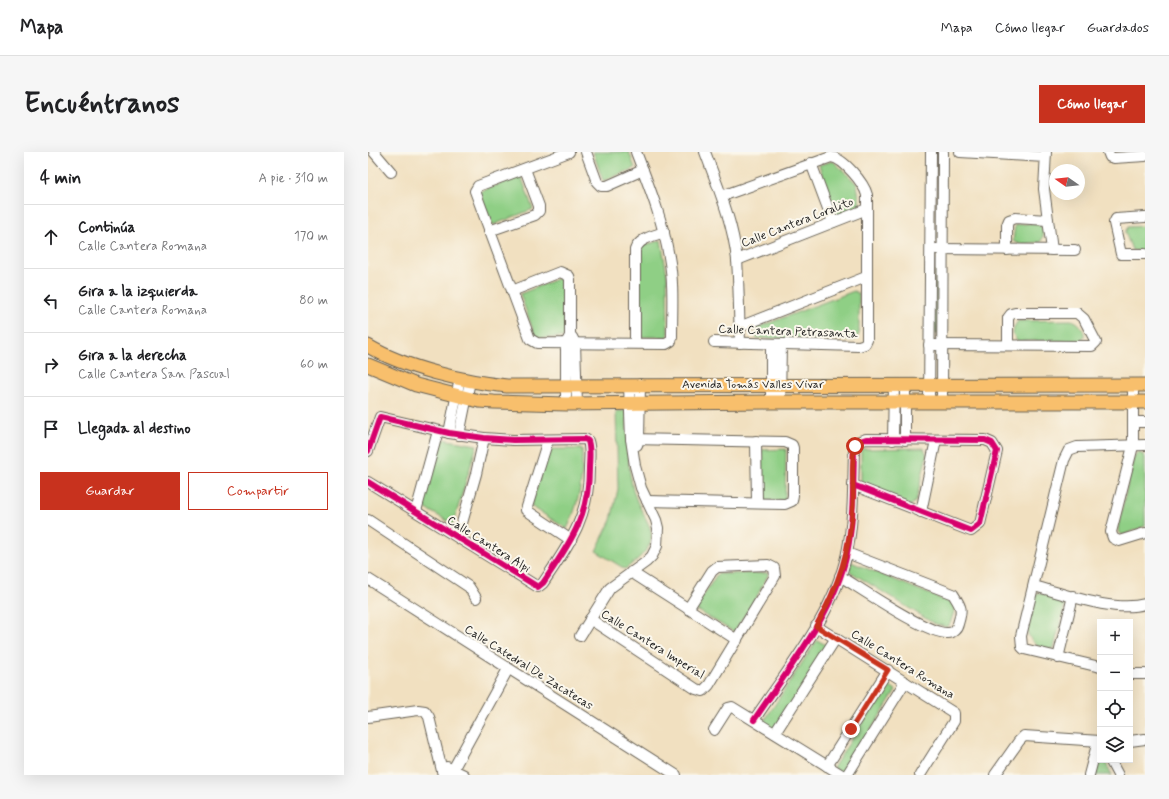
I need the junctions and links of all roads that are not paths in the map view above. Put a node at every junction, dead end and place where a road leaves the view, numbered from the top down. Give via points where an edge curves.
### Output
1 (374, 152) edge
2 (569, 152) edge
3 (586, 152) edge
4 (636, 152) edge
5 (705, 152) edge
6 (931, 152) edge
7 (943, 152) edge
8 (960, 152) edge
9 (1108, 152) edge
10 (1046, 154) edge
11 (1145, 156) edge
12 (811, 163) junction
13 (525, 168) junction
14 (643, 170) junction
15 (391, 172) dead end
16 (722, 196) junction
17 (867, 209) junction
18 (1145, 217) edge
19 (1048, 220) junction
20 (834, 222) junction
21 (489, 231) junction
22 (664, 232) junction
23 (930, 249) junction
24 (942, 249) junction
25 (1007, 250) junction
26 (1052, 250) junction
27 (1074, 250) dead end
28 (1145, 254) edge
29 (737, 260) junction
30 (866, 277) junction
31 (512, 291) junction
32 (739, 327) junction
33 (571, 340) junction
34 (714, 342) dead end
35 (635, 343) junction
36 (740, 343) junction
37 (776, 344) junction
38 (929, 345) junction
39 (942, 345) junction
40 (1008, 345) junction
41 (368, 346) edge
42 (368, 364) edge
43 (776, 378) junction
44 (465, 379) junction
45 (900, 384) junction
46 (935, 384) junction
47 (634, 385) junction
48 (1139, 385) edge
49 (571, 387) junction
50 (462, 397) junction
51 (776, 402) junction
52 (935, 402) junction
53 (1139, 402) edge
54 (635, 403) junction
55 (571, 404) junction
56 (897, 406) junction
57 (1133, 422) junction
58 (1145, 422) edge
59 (438, 431) junction
60 (454, 434) junction
61 (484, 438) junction
62 (635, 439) junction
63 (548, 440) junction
64 (893, 440) junction
65 (905, 440) junction
66 (936, 440) junction
67 (756, 441) junction
68 (1145, 445) edge
69 (1133, 446) junction
70 (368, 451) edge
71 (368, 482) edge
72 (853, 485) junction
73 (647, 501) junction
74 (757, 503) junction
75 (416, 511) junction
76 (921, 512) junction
77 (368, 520) edge
78 (1145, 533) edge
79 (458, 537) junction
80 (571, 540) junction
81 (847, 553) junction
82 (631, 572) junction
83 (840, 576) junction
84 (368, 579) edge
85 (1034, 586) junction
86 (1073, 596) junction
87 (476, 598) dead end
88 (1145, 604) edge
89 (688, 609) junction
90 (590, 619) junction
91 (816, 626) junction
92 (580, 636) dead end
93 (836, 638) junction
94 (737, 640) junction
95 (1058, 658) junction
96 (1097, 666) edge
97 (508, 669) junction
98 (888, 670) junction
99 (1133, 674) edge
100 (1145, 674) edge
101 (906, 682) junction
102 (368, 717) edge
103 (754, 720) junction
104 (714, 730) dead end
105 (775, 734) junction
106 (1145, 739) edge
107 (1097, 741) edge
108 (1133, 741) edge
109 (1097, 748) edge
110 (1112, 763) edge
111 (827, 766) junction
112 (442, 770) edge
113 (1003, 770) edge
114 (452, 772) edge
115 (464, 775) edge
116 (676, 775) edge
117 (842, 775) edge
118 (848, 775) edge
119 (920, 775) edge
120 (995, 775) edge
121 (1089, 775) edge
122 (1118, 775) edge

1 - 15 street
2 - 13 street
3 - 14 street via 597,182 601,186 607,186
4 - 14 street
5 - 16 street
6 - 23 street
7 - 24 street
8 - 10 street
9 - 11 street via 1110,157 1114,158
10 - 19 street via 1044,189
12 - 16 street, Calle Cantera Petrasanta
12 - 17 street, Calle Cantera Petrasanta via 831,157 837,158 862,182 867,195
12 - 20 street
13 - 21 street via 476,188 475,196
13 - 21 street via 539,206 538,212
14 - 22 street
16 - 29 street
17 - 20 street, Calle Cantera Coralito
17 - 30 street, Calle Cantera Petrasanta
18 - 28 street via 1116,219 1114,223 1121,254
19 - 25 street via 1009,220 1006,225
19 - 26 street
20 - 29 street, Calle Cantera Coralito
21 - 31 street
22 - 35 street via 642,240 635,250
22 - 35 street via 672,275 672,339 666,344
23 - 24 street
23 - 38 street
24 - 25 street
24 - 39 street
25 - 26 street
26 - 27 street
29 - 32 street
30 - 32 street, Calle Cantera Petrasanta
30 - 37 street, Calle Cantera Petrasanta via 865,344
31 - 33 street via 532,341 537,343
31 - 33 street via 560,272 567,274 570,279
32 - 36 street
33 - 35 street
33 - 49 street
34 - 36 street, Calle Cantera Petrasanta
36 - 37 street, Calle Cantera Petrasanta
37 - 43 street
38 - 39 street
38 - 46 street
39 - 40 street
39 - 46 street
40 - 40 street via 1092,346 1096,342 1084,319 1077,313 1015,313 1008,318
41 - 44 main road, Avenida Tomás Valles Vivar via 409,364
42 - 50 main road, Avenida Tomás Valles Vivar via 401,380
43 - 45 main road, Avenida Tomás Valles Vivar
43 - 47 main road, Avenida Tomás Valles Vivar
43 - 51 street
44 - 49 main road, Avenida Tomás Valles Vivar via 507,386
44 - 50 street
45 - 46 main road, Avenida Tomás Valles Vivar
45 - 56 street
46 - 48 main road, Avenida Tomás Valles Vivar
46 - 52 street
47 - 49 main road, Avenida Tomás Valles Vivar
47 - 54 street, Calle Cantera Imperial
48 - 53 street
49 - 55 street
50 - 55 main road, Avenida Tomás Valles Vivar via 494,402
50 - 60 street
51 - 54 main road, Avenida Tomás Valles Vivar
51 - 56 main road, Avenida Tomás Valles Vivar
52 - 53 main road, Avenida Tomás Valles Vivar
52 - 56 main road, Avenida Tomás Valles Vivar
53 - 57 street
54 - 55 main road, Avenida Tomás Valles Vivar
54 - 62 street, Calle Cantera Imperial
56 - 64 street
56 - 65 street via 905,415
57 - 58 street
57 - 69 street
59 - 60 street, Calle Cantera Alpi
59 - 70 street, Calle Cantera Alpi via 380,417
59 - 75 street
60 - 61 street, Calle Cantera Alpi
61 - 63 street, Calle Cantera Alpi
61 - 79 street
62 - 67 street
62 - 73 street, Calle Cantera Imperial via 637,477
63 - 80 street via 526,510
63 - 80 street, Calle Cantera Alpi via 581,439 588,441 589,445 587,496 580,523
64 - 65 street
64 - 72 street via 863,439 857,444 854,449
65 - 66 street
66 - 76 street
66 - 76 street via 989,441 995,447 996,456 982,520 974,530 968,531
67 - 74 street
67 - 74 street via 785,442 793,448 792,501 785,504
68 - 69 street
69 - 78 street via 1112,535 1119,541
69 - 85 street via 1077,447 1069,450 1064,460
71 - 75 street, Calle Cantera Alpi
72 - 76 street
72 - 81 street
73 - 74 street
73 - 82 street, Calle Cantera Imperial via 658,528 657,546 652,556
75 - 79 street, Calle Cantera Alpi
77 - 87 street via 469,587
79 - 80 street, Calle Cantera Alpi via 538,587
81 - 83 street
81 - 83 street via 953,594 962,608 958,626 948,634 925,627
82 - 89 street
82 - 90 street, Calle Cantera Imperial via 610,588
83 - 91 street
84 - 97 street, Calle Catedral De Zacatecas
85 - 86 street
85 - 95 street via 1021,636 1022,647
86 - 88 street via 1114,606 1130,607
86 - 95 street
89 - 94 street
89 - 94 street, Calle Cantera Imperial via 717,567 768,565 774,568 775,576
90 - 92 street, Calle Cantera Imperial
90 - 94 street, Calle Cantera Imperial via 700,691 710,685
91 - 93 street, Calle Cantera Romana
91 - 103 street
93 - 98 street, Calle Cantera Romana
93 - 105 street
95 - 96 street
97 - 114 street
97 - 116 street, Calle Catedral De Zacatecas
98 - 101 street, Calle Cantera Romana
98 - 111 street
99 - 100 street
101 - 118 street
101 - 119 street, Calle Cantera Romana via 954,713 954,721
102 - 112 street via 425,711 429,716
103 - 104 street via 732,707 728,708
103 - 105 street
105 - 111 street
106 - 108 street
107 - 113 street via 1024,736
109 - 121 street
110 - 122 street
111 - 117 street
112 - 114 street
113 - 120 street
114 - 115 street

